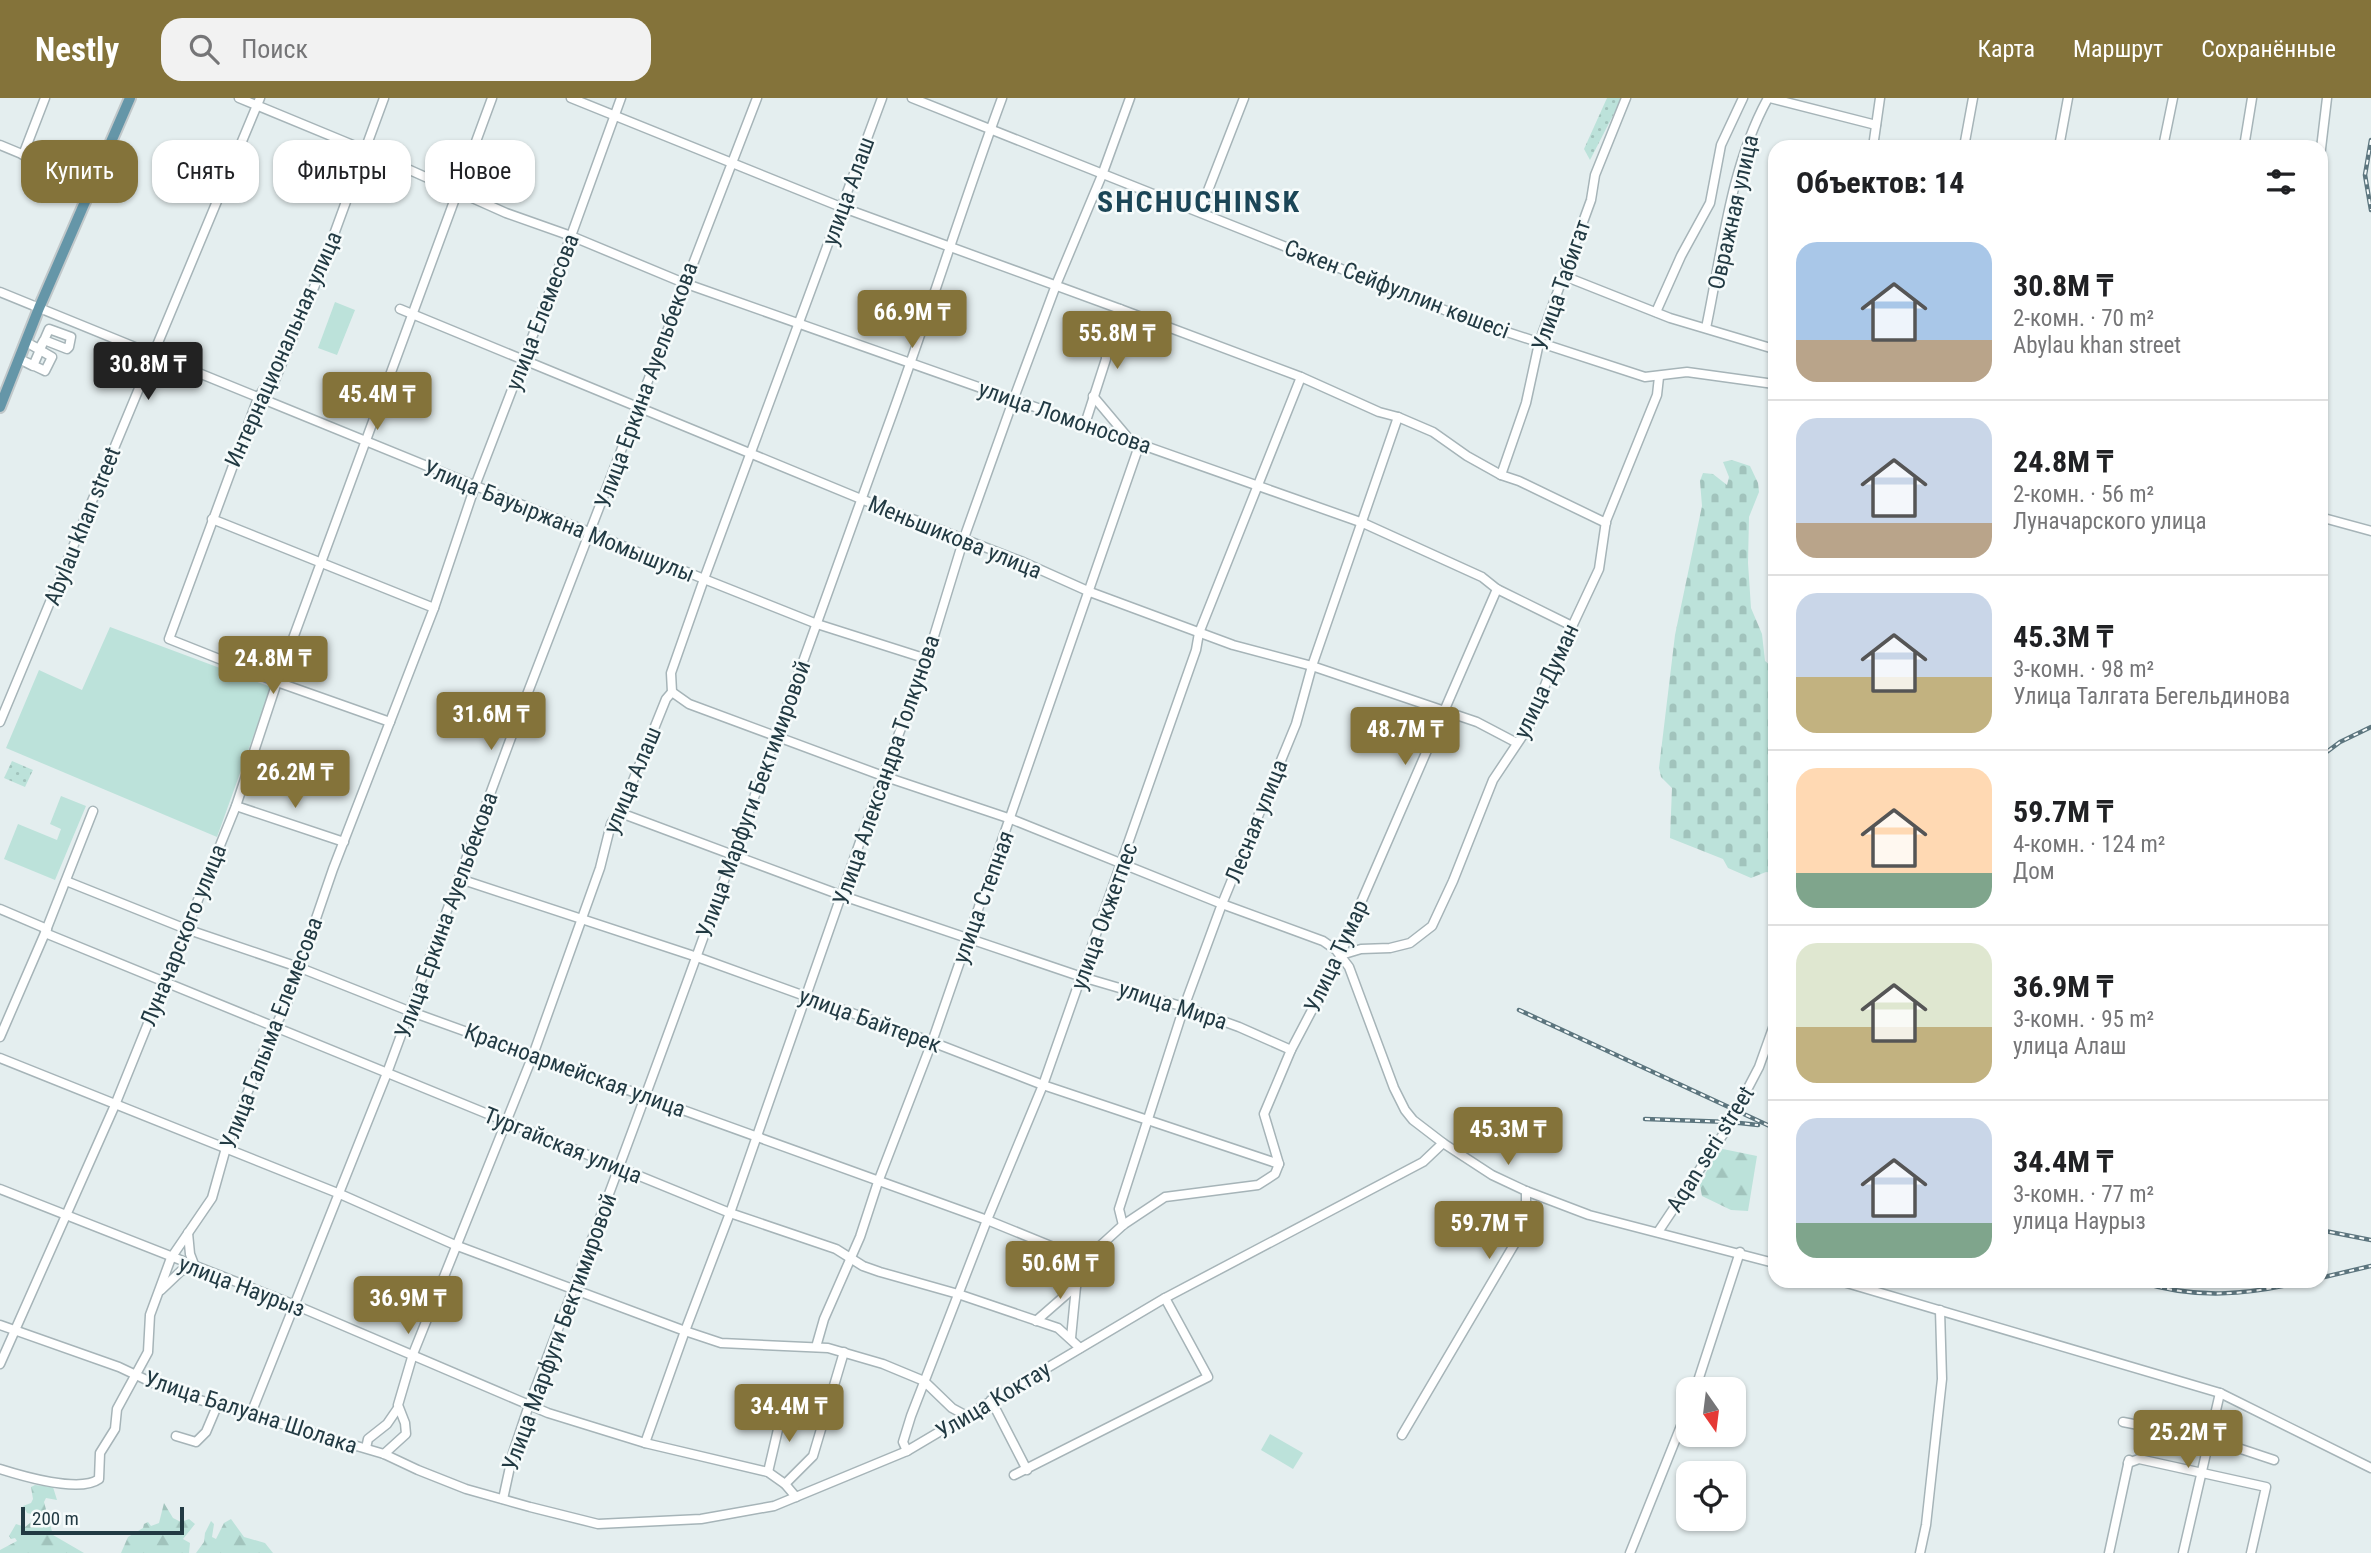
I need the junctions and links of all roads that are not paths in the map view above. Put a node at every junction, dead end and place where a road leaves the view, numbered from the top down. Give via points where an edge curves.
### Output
1 (45, 98) edge
2 (130, 98) edge
3 (239, 98) edge
4 (384, 98) edge
5 (492, 98) edge
6 (571, 98) edge
7 (621, 98) edge
8 (757, 98) edge
9 (882, 98) edge
10 (912, 98) edge
11 (1002, 98) edge
12 (1130, 98) edge
13 (1244, 98) edge
14 (1626, 98) edge
15 (1743, 98) edge
16 (1769, 98) edge
17 (1880, 98) edge
18 (1973, 98) edge
19 (2068, 98) edge
20 (2173, 98) edge
21 (2252, 98) edge
22 (2326, 98) edge
23 (258, 102) edge
24 (614, 116) junction
25 (1876, 125) junction
26 (991, 130) junction
27 (29, 140) edge
28 (112, 140) edge
29 (343, 140) edge
30 (369, 140) edge
31 (476, 140) edge
32 (1874, 140) edge
33 (1965, 140) edge
34 (2060, 140) edge
35 (2164, 140) edge
36 (2245, 140) edge
37 (2322, 140) edge
38 (0, 145) edge
39 (21, 154) edge
40 (731, 162) junction
41 (1102, 175) junction
42 (86, 203) edge
43 (346, 203) edge
44 (453, 203) edge
45 (484, 203) edge
46 (841, 207) junction
47 (1200, 211) junction
48 (571, 236) junction
49 (951, 246) junction
50 (1564, 276) junction
51 (684, 283) junction
52 (1056, 285) junction
53 (0, 292) edge
54 (39, 308) junction
55 (400, 309) dead end
56 (1120, 309) junction
57 (1656, 312) junction
58 (413, 314) junction
59 (799, 325) junction
60 (1706, 328) junction
61 (44, 341) dead end
62 (26, 342) junction
63 (1539, 343) junction
64 (1768, 347) edge
65 (39, 349) junction
66 (152, 355) junction
67 (19, 359) junction
68 (522, 360) junction
69 (910, 364) junction
70 (33, 366) junction
71 (1301, 377) junction
72 (1659, 377) junction
73 (1768, 383) edge
74 (1093, 396) junction
75 (258, 398) junction
76 (1014, 398) junction
77 (0, 407) edge
78 (637, 408) junction
79 (1398, 417) junction
80 (1085, 424) junction
81 (1130, 440) junction
82 (365, 442) junction
83 (1140, 443) junction
84 (751, 454) junction
85 (1501, 475) junction
86 (475, 486) junction
87 (1257, 486) junction
88 (861, 499) junction
89 (212, 519) junction
90 (2328, 519) edge
91 (1363, 523) junction
92 (1606, 523) junction
93 (2371, 531) edge
94 (591, 534) junction
95 (964, 538) junction
96 (321, 563) junction
97 (704, 579) junction
98 (1497, 589) junction
99 (1090, 593) junction
100 (434, 608) junction
101 (817, 624) junction
102 (1572, 626) junction
103 (1199, 633) junction
104 (926, 659) junction
105 (1312, 666) junction
106 (277, 682) junction
107 (672, 692) junction
108 (3, 708) edge
109 (1445, 710) junction
110 (0, 722) edge
111 (390, 722) junction
112 (775, 735) junction
113 (1517, 743) junction
114 (883, 776) junction
115 (624, 803) junction
116 (236, 806) junction
117 (93, 811) dead end
118 (618, 812) junction
119 (627, 815) junction
120 (1011, 819) junction
121 (344, 842) junction
122 (733, 855) junction
123 (1122, 863) junction
124 (460, 879) junction
125 (66, 881) junction
126 (843, 896) junction
127 (1222, 904) junction
128 (0, 909) edge
129 (582, 917) junction
130 (186, 929) junction
131 (46, 931) junction
132 (967, 937) junction
133 (1341, 956) junction
134 (697, 957) junction
135 (298, 967) junction
136 (1082, 977) junction
137 (163, 981) junction
138 (807, 996) junction
139 (1184, 1007) junction
140 (410, 1011) junction
141 (276, 1026) junction
142 (0, 1037) edge
143 (932, 1042) junction
144 (1768, 1042) edge
145 (1291, 1051) junction
146 (533, 1055) junction
147 (0, 1058) edge
148 (387, 1073) junction
149 (1043, 1085) junction
150 (644, 1095) junction
151 (115, 1105) junction
152 (1148, 1122) junction
153 (506, 1123) junction
154 (757, 1136) junction
155 (1443, 1143) junction
156 (226, 1148) junction
157 (1279, 1164) junction
158 (619, 1166) junction
159 (878, 1182) junction
160 (0, 1189) edge
161 (1526, 1191) junction
162 (340, 1194) junction
163 (730, 1213) junction
164 (66, 1214) junction
165 (987, 1220) junction
166 (1123, 1225) junction
167 (1658, 1232) junction
168 (188, 1233) junction
169 (455, 1245) junction
170 (1741, 1252) junction
171 (171, 1258) junction
172 (849, 1258) junction
173 (1768, 1260) edge
174 (1078, 1266) junction
175 (195, 1267) junction
176 (1076, 1286) junction
177 (1864, 1288) edge
178 (573, 1291) junction
179 (958, 1294) junction
180 (156, 1296) junction
181 (1165, 1298) junction
182 (295, 1305) junction
183 (1940, 1310) junction
184 (1036, 1321) junction
185 (0, 1325) edge
186 (15, 1331) junction
187 (685, 1331) junction
188 (1071, 1338) junction
189 (816, 1347) junction
190 (1080, 1348) junction
191 (844, 1352) junction
192 (413, 1354) junction
193 (0, 1364) edge
194 (134, 1375) junction
195 (1699, 1377) edge
196 (925, 1381) junction
197 (2220, 1394) junction
198 (991, 1400) junction
199 (529, 1405) junction
200 (217, 1406) junction
201 (398, 1408) junction
202 (783, 1408) dead end
203 (965, 1415) junction
204 (250, 1416) junction
205 (2123, 1422) dead end
206 (1402, 1435) dead end
207 (176, 1436) dead end
208 (1676, 1438) edge
209 (2211, 1439) junction
210 (645, 1443) junction
211 (366, 1448) junction
212 (907, 1451) junction
213 (384, 1454) junction
214 (2274, 1460) dead end
215 (2371, 1468) edge
216 (0, 1469) edge
217 (1027, 1470) junction
218 (768, 1472) junction
219 (2202, 1473) junction
220 (1014, 1475) dead end
221 (785, 1484) junction
222 (796, 1497) junction
223 (503, 1499) junction
224 (1630, 1553) edge
225 (1920, 1553) edge
226 (2109, 1553) edge
227 (2183, 1553) edge
228 (2251, 1553) edge

1 - 27 street
2 - 28 main road
3 - 23 street, улица Ломоносова
4 - 30 street, Интернациональная улица
5 - 31 street, Луначарского улица
6 - 24 street
7 - 24 street, улица Елемесова
8 - 40 street, Улица Еркина Ауельбекова
9 - 46 street, улица Алаш
10 - 26 street, Сәкен Сейфуллин көшесі
11 - 26 street, Улица Марфуги Бектимировой
12 - 41 street, Улица Александра Толкунова
13 - 47 street
14 - 50 street, Улица Табигат via 1595,175 1591,200
15 - 57 street, Овражная улица via 1721,145 1710,203
16 - 25 street
16 - 60 street, Овражная улица via 1754,124 1736,184
17 - 25 street
18 - 33 street
19 - 34 street
20 - 35 street
21 - 36 street
22 - 37 street
23 - 29 street, улица Ломоносова
23 - 66 street, Abylau khan street
24 - 40 street
24 - 48 street, улица Елемесова
25 - 32 street
26 - 41 street, Сәкен Сейфуллин көшесі
26 - 49 street, Улица Марфуги Бектимировой
38 - 39 street
40 - 46 street
40 - 51 street, Улица Еркина Ауельбекова
41 - 47 street, Сәкен Сейфуллин көшесі
41 - 52 street, Улица Александра Толкунова
42 - 54 main road
43 - 75 street, Интернациональная улица via 274,382
44 - 58 street, Луначарского улица
45 - 48 street, улица Ломоносова
46 - 49 street
46 - 59 street, улица Алаш
47 - 63 street, Сәкен Сейфуллин көшесі via 1467,319
48 - 51 street, улица Ломоносова
48 - 68 street, улица Елемесова
49 - 52 street
49 - 69 street, Улица Марфуги Бектимировой
50 - 57 street
50 - 63 street, Улица Табигат
51 - 59 street, улица Ломоносова
51 - 78 street, Улица Еркина Ауельбекова
52 - 56 street
52 - 76 street, Улица Александра Толкунова
53 - 54 street, Улица Бауыржана Момышулы
54 - 62 main road
54 - 66 street, Улица Бауыржана Момышулы
55 - 58 street, Меньшикова улица
56 - 71 street
56 - 74 street via 1106,341 1106,359
57 - 60 street
58 - 68 street, Меньшикова улица
58 - 82 street, Луначарского улица
59 - 69 street, улица Ломоносова
59 - 84 street, улица Алаш
60 - 64 street
61 - 65 street
62 - 65 street
62 - 67 main road
63 - 72 street, Сәкен Сейфуллин көшесі via 1644,377
63 - 85 street, Улица Табигат via 1526,403
65 - 70 street
65 - 70 street via 52,357 45,371
66 - 75 street, Улица Бауыржана Момышулы
66 - 108 street, Abylau khan street
67 - 70 street
67 - 77 main road
68 - 78 street, Меньшикова улица
68 - 86 street, улица Елемесова
69 - 76 street, улица Ломоносова
69 - 88 street, Улица Марфуги Бектимировой
71 - 79 street
71 - 87 street, улица Окжетпес
72 - 73 street, Сәкен Сейфуллин көшесі via 1687,372
72 - 92 street, улица Думан via 1657,395
74 - 80 street
74 - 81 street
75 - 82 street, Улица Бауыржана Момышулы
75 - 89 street, Интернациональная улица
76 - 80 street, улица Ломоносова
76 - 95 street, Улица Александра Толкунова
78 - 84 street, Меньшикова улица
78 - 94 street, Улица Еркина Ауельбекова
79 - 85 street via 1433,432
79 - 91 street, Лесная улица
80 - 81 street, улица Ломоносова
81 - 83 street, улица Ломоносова
82 - 86 street, Улица Бауыржана Момышулы
82 - 96 street, Луначарского улица
83 - 87 street, улица Ломоносова
83 - 99 street, улица Степная
84 - 88 street, Меньшикова улица
84 - 97 street, улица Алаш
85 - 92 street
86 - 94 street, Улица Бауыржана Момышулы
86 - 100 street, Улица Галыма Елемесова
87 - 91 street, улица Ломоносова
87 - 103 street, улица Окжетпес
88 - 95 street, Меньшикова улица
88 - 101 street, Улица Марфуги Бектимировой
89 - 96 street
89 - 106 street, Интернациональная улица via 169,639
90 - 93 street
91 - 98 street, улица Ломоносова via 1482,577
91 - 105 street, Лесная улица
92 - 102 street, улица Думан via 1599,569
94 - 97 street, Улица Бауыржана Момышулы
94 - 124 street, Улица Еркина Ауельбекова
95 - 99 street, Меньшикова улица
95 - 104 street, Улица Александра Толкунова
96 - 100 street
96 - 106 street, Луначарского улица
97 - 101 street, Улица Бауыржана Момышулы
97 - 107 street, улица Алаш via 671,673
98 - 102 street, улица Ломоносова
98 - 109 street, Улица Тумар
99 - 103 street, Меньшикова улица
99 - 120 street, улица Степная
100 - 111 street, Улица Галыма Елемесова
101 - 104 street, Улица Бауыржана Момышулы
101 - 112 street, Улица Марфуги Бектимировой
102 - 113 street, улица Думан via 1531,723
103 - 105 street, Меньшикова улица
103 - 123 street, улица Окжетпес
104 - 114 street, Улица Александра Толкунова
105 - 109 street, Меньшикова улица
105 - 127 street, Лесная улица via 1296,724
106 - 111 street
106 - 116 street, Луначарского улица
107 - 112 street via 689,704
107 - 115 street, улица Алаш
108 - 110 street, Abylau khan street
109 - 113 street, Меньшикова улица
109 - 133 street, Улица Тумар
111 - 121 street, Улица Галыма Елемесова
112 - 114 street
112 - 122 street, Улица Марфуги Бектимировой
113 - 133 street, улица Думан via 1493,780 1432,926 1410,943
114 - 120 street
114 - 126 street, Улица Александра Толкунова
115 - 118 street, улица Алаш
115 - 119 street
116 - 121 street
116 - 130 street, Луначарского улица
117 - 125 street
118 - 119 street, улица Мира
118 - 129 street, улица Алаш
119 - 122 street, улица Мира
120 - 123 street
120 - 132 street, улица Степная
121 - 135 street, Улица Галыма Елемесова
122 - 126 street, улица Мира
122 - 134 street, Улица Марфуги Бектимировой
123 - 127 street
123 - 136 street, улица Окжетпес
124 - 129 street, улица Байтерек
124 - 140 street, Улица Еркина Ауельбекова
125 - 130 street, Красноармейская улица
125 - 131 street
126 - 132 street, улица Мира
126 - 138 street, Улица Александра Толкунова
127 - 133 street via 1323,941
127 - 139 street, Лесная улица
128 - 131 street, Тургайская улица
129 - 134 street, улица Байтерек
129 - 146 street, улица Алаш
130 - 135 street, Красноармейская улица
130 - 137 street, Луначарского улица
131 - 137 street, Тургайская улица
131 - 142 street
132 - 136 street, улица Мира
132 - 143 street, улица Степная
133 - 145 street, Улица Тумар
133 - 155 street via 1405,1110
134 - 138 street, улица Байтерек
134 - 150 street, Улица Марфуги Бектимировой
135 - 140 street, Красноармейская улица
135 - 141 street, Улица Галыма Елемесова
136 - 139 street, улица Мира
136 - 149 street, улица Окжетпес
137 - 141 street, Тургайская улица
137 - 151 street, Луначарского улица
138 - 143 street, улица Байтерек
138 - 154 street, Улица Александра Толкунова
139 - 145 street, улица Мира
139 - 152 street, Лесная улица
140 - 146 street, Красноармейская улица
140 - 148 street, Улица Еркина Ауельбекова
141 - 148 street, Тургайская улица
141 - 156 street, Улица Галыма Елемесова
143 - 149 street, улица Байтерек
143 - 159 street, улица Степная
144 - 167 street, Aqan seri street via 1726,1130
145 - 157 street, Улица Тумар via 1264,1114
146 - 150 street, Красноармейская улица
146 - 153 street, улица Алаш
147 - 151 street
148 - 153 street, Тургайская улица
148 - 162 street, Улица Еркина Ауельбекова
149 - 152 street, улица Байтерек
149 - 165 street, улица Окжетпес
150 - 154 street, Красноармейская улица
150 - 158 street, Улица Марфуги Бектимировой
151 - 156 street
151 - 164 street, Луначарского улица
152 - 157 street, улица Байтерек
152 - 166 street, Лесная улица via 1119,1209
153 - 158 street, Тургайская улица
153 - 169 street, улица Алаш
154 - 159 street, Красноармейская улица
154 - 163 street, Улица Александра Толкунова
155 - 161 street
155 - 181 street, Улица Коктау via 1423,1161
156 - 162 street
156 - 168 street, Улица Галыма Елемесова via 210,1203
157 - 166 street via 1275,1174 1258,1185 1165,1197
158 - 163 street, Тургайская улица
158 - 178 street, Улица Марфуги Бектимировой
159 - 165 street, Красноармейская улица
159 - 172 street, улица Степная
160 - 164 street, улица Наурыз
161 - 167 street via 1602,1219
161 - 206 street via 1526,1215 1518,1238
162 - 169 street
162 - 182 street, Улица Еркина Ауельбекова
163 - 172 street, Тургайская улица via 836,1249
163 - 187 street, Улица Александра Толкунова
164 - 171 street, улица Наурыз
164 - 186 street, Луначарского улица
165 - 174 street, Красноармейская улица via 1073,1255
165 - 179 street, улица Окжетпес
166 - 174 street
167 - 170 street
168 - 171 street, Улица Галыма Елемесова
168 - 175 street
169 - 178 street
169 - 192 street, улица Алаш
170 - 173 street
170 - 195 street
171 - 175 street, улица Наурыз
171 - 180 street, Улица Галыма Елемесова
172 - 179 street, Тургайская улица via 880,1272
172 - 189 street, улица Степная
174 - 176 street
175 - 180 street via 181,1271
175 - 182 street, улица Наурыз
176 - 184 street
176 - 188 street
177 - 183 street
178 - 187 street
178 - 199 street, Улица Марфуги Бектимировой
179 - 184 street, Тургайская улица
179 - 196 street, улица Окжетпес
180 - 194 street, Улица Галыма Елемесова via 148,1352
181 - 190 street, Улица Коктау
181 - 217 street via 1208,1377
182 - 192 street, улица Наурыз
182 - 204 street, Улица Еркина Ауельбекова
183 - 197 street
183 - 225 street via 1942,1379
184 - 188 street, Тургайская улица
185 - 186 street, Улица Балуана Шолака
186 - 193 street, Луначарского улица
186 - 194 street, Улица Балуана Шолака
187 - 189 street via 721,1343
187 - 210 street, Улица Александра Толкунова
188 - 190 street, Тургайская улица
189 - 191 street
190 - 198 street, Улица Коктау
191 - 196 street
191 - 221 street via 813,1455
192 - 199 street, улица Наурыз
192 - 201 street, улица Алаш
194 - 200 street, Улица Балуана Шолака
194 - 216 street, Улица Галыма Елемесова via 117,1409 114,1433 100,1453 97,1482 68,1486
196 - 203 street
196 - 212 street, улица Окжетпес via 904,1435
197 - 209 street
197 - 215 street
198 - 203 street, Улица Коктау
198 - 217 street
199 - 210 street, улица Наурыз
199 - 223 street, Улица Марфуги Бектимировой
200 - 204 street, Улица Балуана Шолака
200 - 207 street via 206,1432 196,1442
201 - 211 street via 368,1439
201 - 213 street, улица Алаш via 406,1434
202 - 218 street
203 - 212 street, Улица Коктау
204 - 211 street, Улица Балуана Шолака
205 - 209 street
208 - 224 street
209 - 214 street
209 - 219 street
210 - 218 street, улица Наурыз
211 - 213 street, Улица Балуана Шолака
212 - 222 street, Улица Коктау
213 - 223 street, Улица Балуана Шолака via 466,1489
217 - 220 street
218 - 221 street, улица Наурыз
219 - 226 street via 2139,1459 2129,1462
219 - 227 street
219 - 228 street via 2266,1487
221 - 222 street, улица Наурыз
222 - 223 street, Улица Коктау via 756,1511 618,1524 590,1523

